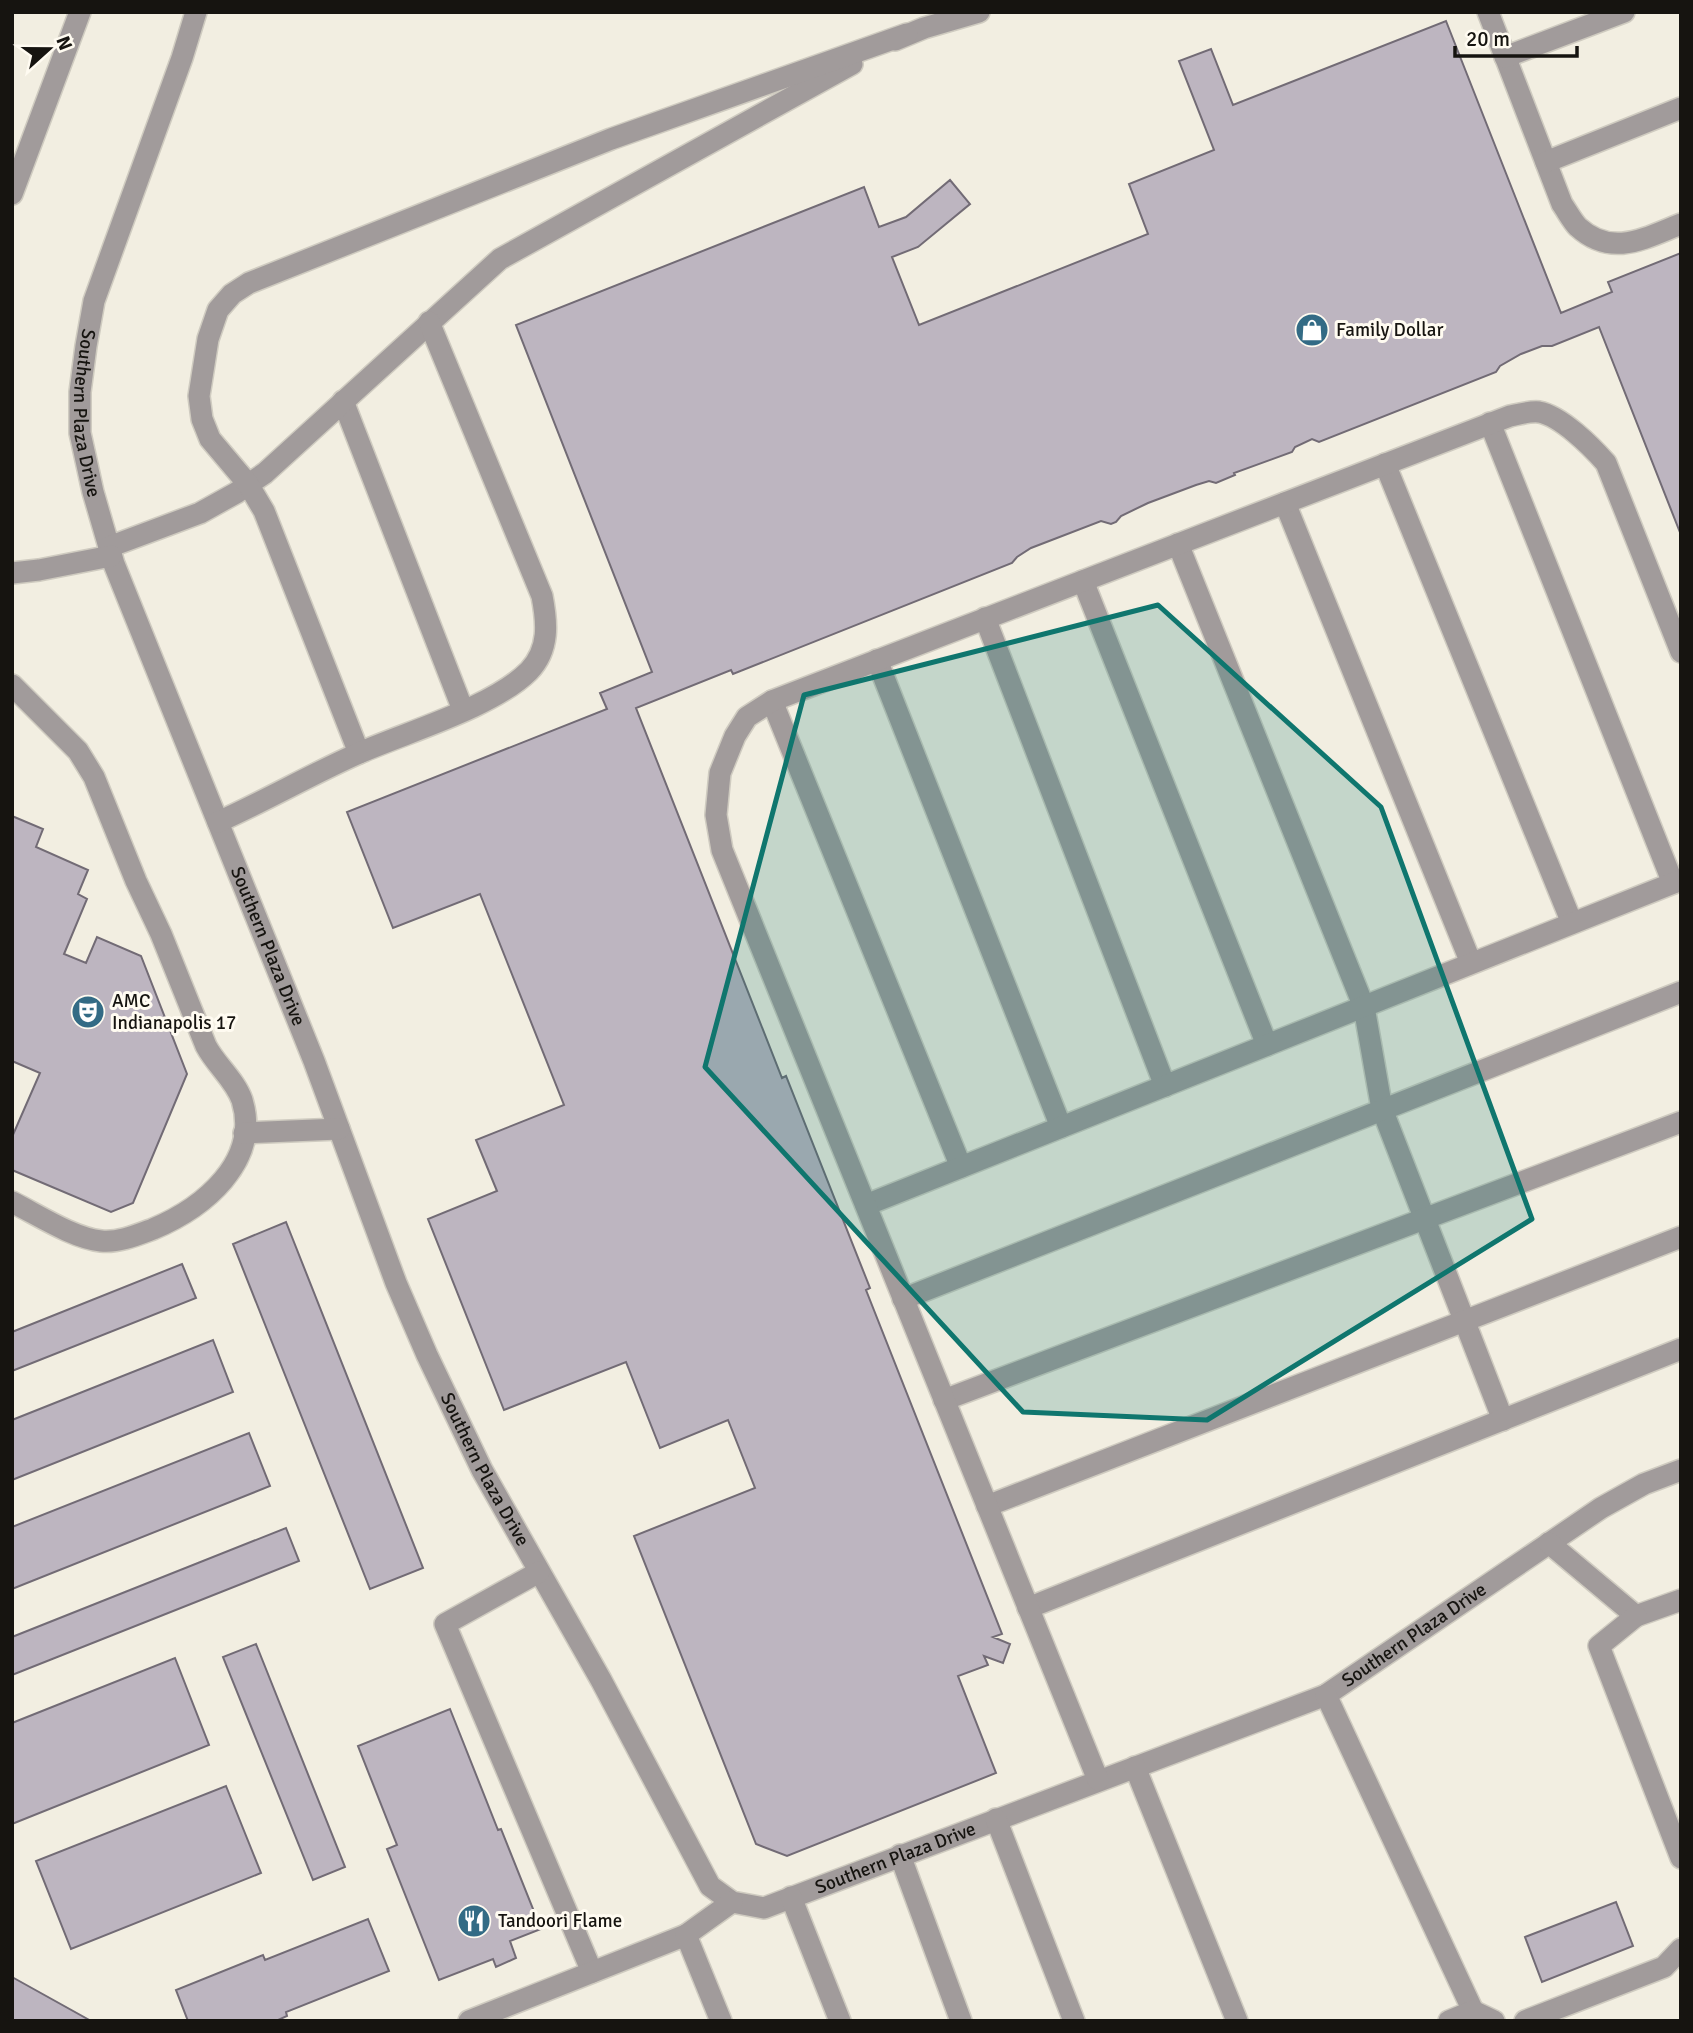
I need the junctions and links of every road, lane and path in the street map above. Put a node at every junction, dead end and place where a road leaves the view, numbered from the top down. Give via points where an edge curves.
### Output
1 (80, 12) edge
2 (196, 12) edge
3 (979, 12) edge
4 (1488, 12) edge
5 (1624, 12) edge
6 (907, 34) junction
7 (1506, 58) junction
8 (1681, 108) edge
9 (1546, 162) junction
10 (12, 194) edge
11 (1681, 224) edge
12 (429, 322) junction
13 (343, 401) junction
14 (1490, 423) junction
15 (1385, 464) junction
16 (248, 484) junction
17 (1285, 503) junction
18 (1178, 544) junction
19 (110, 551) junction
20 (12, 573) edge
21 (1083, 581) junction
22 (985, 618) junction
23 (1681, 652) edge
24 (877, 660) junction
25 (12, 685) edge
26 (772, 701) junction
27 (463, 710) junction
28 (359, 753) junction
29 (218, 822) junction
30 (1677, 882) edge
31 (1572, 923) junction
32 (1471, 963) junction
33 (1681, 992) edge
34 (1364, 1007) junction
35 (1267, 1045) junction
36 (1165, 1086) junction
37 (1382, 1109) junction
38 (1681, 1122) edge
39 (1061, 1128) junction
40 (339, 1129) junction
41 (244, 1133) junction
42 (961, 1167) junction
43 (12, 1202) edge
44 (866, 1205) junction
45 (1425, 1219) junction
46 (1681, 1237) edge
47 (903, 1299) junction
48 (1465, 1321) junction
49 (1681, 1349) edge
50 (944, 1400) junction
51 (1503, 1420) junction
52 (1681, 1470) edge
53 (987, 1506) junction
54 (1549, 1544) junction
55 (539, 1572) junction
56 (1681, 1600) edge
57 (1028, 1608) junction
58 (1636, 1616) junction
59 (1326, 1695) junction
60 (1135, 1767) junction
61 (1098, 1780) junction
62 (996, 1819) junction
63 (900, 1855) junction
64 (1681, 1858) edge
65 (791, 1896) junction
66 (732, 1902) junction
67 (687, 1935) junction
68 (1681, 1949) edge
69 (592, 1972) junction
70 (1473, 2011) junction
71 (468, 2021) edge
72 (722, 2021) edge
73 (840, 2021) edge
74 (961, 2021) edge
75 (1074, 2021) edge
76 (1237, 2021) edge
77 (1449, 2021) edge
78 (1494, 2021) edge
79 (1525, 2021) edge

1 - 10 street
2 - 19 street, Southern Plaza Drive via 94,300 86,346 79,392 80,433
3 - 6 street
4 - 7 street
5 - 7 street
6 - 12 street via 500,259
6 - 16 street via 611,139 240,288 218,310 199,396 210,439
7 - 9 street
8 - 9 street
9 - 11 street via 1562,204 1578,226 1600,240 1621,245
12 - 13 street
12 - 27 street via 542,596 548,624 543,648 530,670 507,689
13 - 16 street
13 - 27 street
14 - 15 street
14 - 23 street via 1539,412 1566,425 1606,463
14 - 30 street
15 - 17 street
15 - 31 street
16 - 19 street via 200,513
16 - 28 street via 264,511
17 - 18 street
17 - 32 street
18 - 21 street
18 - 34 street
19 - 20 street
19 - 29 street, Southern Plaza Drive
21 - 22 street
21 - 35 street
22 - 24 street
22 - 36 street
24 - 26 street
24 - 39 street
25 - 41 street via 78,751 94,777 206,1046 242,1098
26 - 42 street
26 - 44 street via 747,717 719,773 716,815 722,850
27 - 28 street
28 - 29 street
29 - 40 street, Southern Plaza Drive
30 - 31 street
31 - 32 street
32 - 34 street
33 - 37 street
34 - 35 street
34 - 37 street
35 - 36 street
36 - 39 street
37 - 45 street
37 - 47 street
38 - 45 street
39 - 42 street
40 - 41 street
40 - 55 street, Southern Plaza Drive via 427,1355 482,1470
41 - 43 street via 242,1148 229,1172 206,1199 131,1238 102,1241 79,1235
42 - 44 street
44 - 47 street
45 - 48 street
45 - 50 street
46 - 48 street
47 - 50 street
48 - 51 street
48 - 53 street
49 - 51 street
50 - 53 street
51 - 57 street
52 - 54 street, Southern Plaza Drive via 1601,1508
53 - 57 street
54 - 58 street
54 - 59 street, Southern Plaza Drive
55 - 66 street, Southern Plaza Drive via 710,1886
55 - 69 street via 445,1624
56 - 58 street
57 - 61 street
58 - 64 street via 1600,1646
59 - 60 street, Southern Plaza Drive
59 - 70 street
60 - 61 street, Southern Plaza Drive
60 - 76 street
61 - 62 street, Southern Plaza Drive
62 - 63 street, Southern Plaza Drive
62 - 75 street
63 - 65 street, Southern Plaza Drive
63 - 74 street
65 - 66 street, Southern Plaza Drive via 764,1908
65 - 73 street
66 - 67 street
67 - 69 street
67 - 72 street
68 - 79 street via 1664,1967
69 - 71 street
70 - 77 street
70 - 78 street

